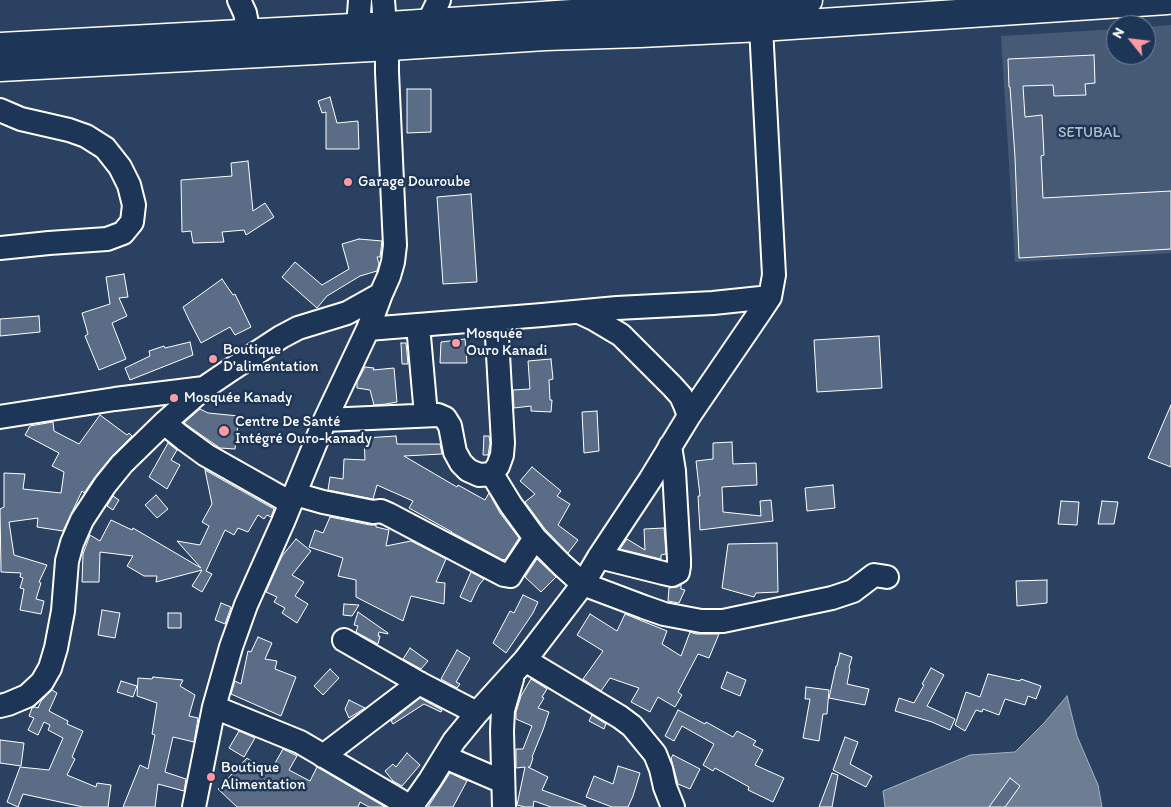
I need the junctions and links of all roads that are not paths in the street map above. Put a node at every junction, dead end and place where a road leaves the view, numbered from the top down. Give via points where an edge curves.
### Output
1 (239, 0) edge
2 (360, 0) edge
3 (769, 0) edge
4 (808, 0) edge
5 (1167, 0) edge
6 (433, 12) edge
7 (387, 24) edge
8 (358, 28) junction
9 (761, 28) junction
10 (249, 34) junction
11 (0, 47) edge
12 (0, 67) edge
13 (0, 110) edge
14 (0, 248) edge
15 (381, 294) junction
16 (770, 297) junction
17 (579, 312) junction
18 (496, 319) junction
19 (418, 325) junction
20 (368, 329) junction
21 (204, 388) junction
22 (426, 415) junction
23 (689, 416) junction
24 (0, 417) edge
25 (325, 420) junction
26 (164, 423) junction
27 (670, 446) junction
28 (492, 474) junction
29 (293, 499) junction
30 (535, 538) junction
31 (599, 557) junction
32 (887, 577) dead end
33 (583, 584) junction
34 (344, 640) dead end
35 (519, 667) junction
36 (419, 683) junction
37 (0, 706) edge
38 (214, 708) junction
39 (477, 713) junction
40 (323, 756) junction
41 (445, 757) junction
42 (503, 782) junction
43 (194, 807) edge
44 (504, 807) edge
45 (673, 807) edge

1 - 10 street
2 - 8 street
3 - 4 main road
3 - 6 main road via 576,14
5 - 9 main road
6 - 7 main road
7 - 8 main road
7 - 9 main road via 545,36
7 - 12 main road
7 - 15 street via 395,246 391,269
8 - 10 main road
9 - 16 street via 774,275
10 - 11 main road
13 - 14 street via 21,119 86,136 104,148 120,167 134,205 132,222 123,233 107,239
15 - 20 street
15 - 21 street via 347,313 298,328 281,337
16 - 17 street
16 - 23 street
17 - 18 street
17 - 23 street via 621,335 672,386
18 - 19 street
18 - 28 street via 503,443 502,455
19 - 20 street
19 - 22 street
20 - 25 street
21 - 24 street
21 - 26 street
22 - 25 street
22 - 28 street via 445,418 461,464 479,475
23 - 27 street
25 - 29 street
26 - 29 street via 206,455
26 - 37 street via 122,464 82,520 67,561 56,648 42,682 28,696
27 - 31 street
27 - 31 street via 678,572 672,575
28 - 30 street
29 - 30 street via 381,511 510,576
29 - 38 street via 246,605
30 - 33 street
31 - 33 street
32 - 33 street via 874,575 853,590 832,598 723,621 701,621 664,614
33 - 35 street
34 - 36 street
35 - 39 street
35 - 42 street via 503,710
35 - 45 street via 632,726 655,754
36 - 39 street
36 - 40 street
38 - 40 street via 300,742
38 - 43 street
39 - 41 street
40 - 41 street via 411,807
41 - 42 street
42 - 44 street

